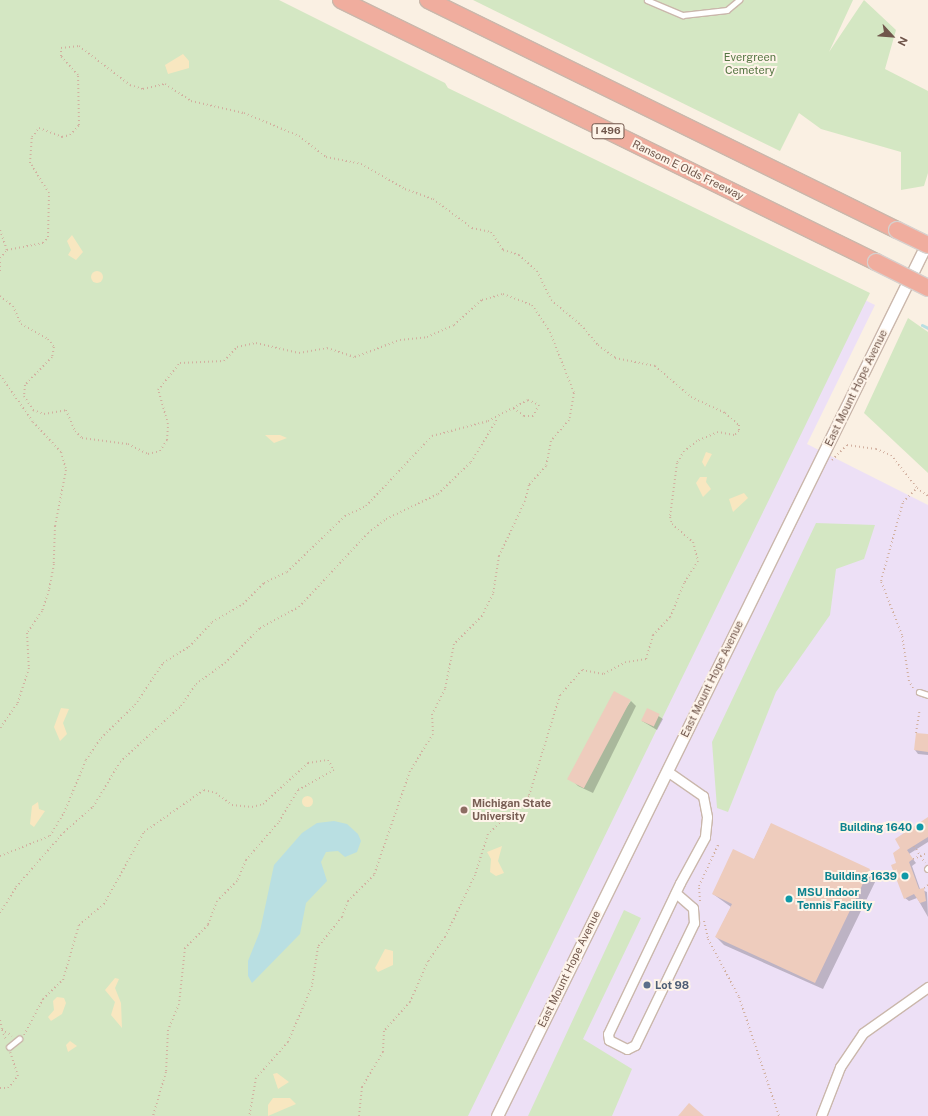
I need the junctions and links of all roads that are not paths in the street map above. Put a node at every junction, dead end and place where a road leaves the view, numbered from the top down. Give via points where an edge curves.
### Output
1 (341, 0) edge
2 (428, 0) edge
3 (647, 0) edge
4 (739, 0) edge
5 (928, 241) edge
6 (928, 245) edge
7 (928, 288) edge
8 (919, 692) road end
9 (928, 695) edge
10 (667, 771) junction
11 (676, 893) junction
12 (928, 987) edge
13 (19, 1040) road end
14 (9, 1047) road end
15 (497, 1116) edge
16 (821, 1116) edge

1 - 7 highway, Ransom E Olds Freeway / I 496, bridge
2 - 6 highway, bridge
3 - 4 lane via 683,15 727,10
5 - 10 street, East Mount Hope Avenue
8 - 9 lane
10 - 11 street via 703,796 707,817 705,837
10 - 15 street, East Mount Hope Avenue
11 - 11 street via 693,908 694,923 635,1045 627,1049 609,1040 608,1034
12 - 16 street via 863,1033 840,1067
13 - 14 lane

